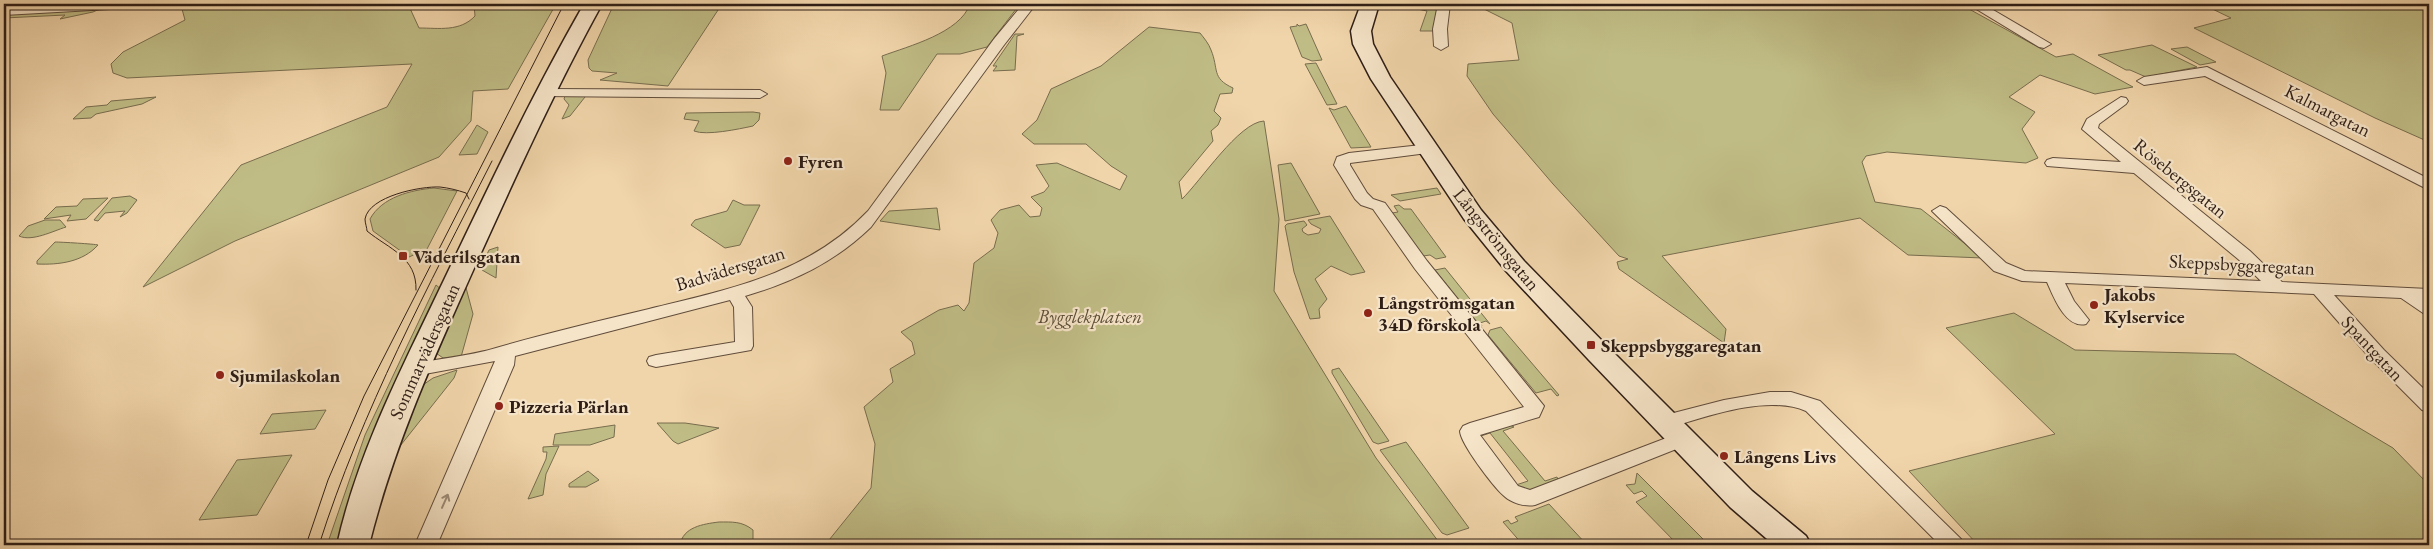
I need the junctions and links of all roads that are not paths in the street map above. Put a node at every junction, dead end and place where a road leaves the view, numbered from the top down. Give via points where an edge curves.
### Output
1 (128, 4) edge
2 (594, 4) edge
3 (1030, 4) edge
4 (1370, 4) edge
5 (1444, 4) edge
6 (1974, 4) edge
7 (4, 11) edge
8 (2044, 44) dead end
9 (1441, 46) dead end
10 (2144, 81) dead end
11 (547, 93) junction
12 (760, 94) dead end
13 (2122, 101) dead end
14 (1430, 149) junction
15 (2053, 163) dead end
16 (2136, 168) junction
17 (2429, 186) edge
18 (1940, 211) dead end
19 (2053, 277) junction
20 (2277, 287) junction
21 (2319, 289) junction
22 (734, 292) junction
23 (2404, 292) junction
24 (2429, 294) edge
25 (2429, 309) edge
26 (2080, 320) dead end
27 (507, 350) junction
28 (656, 360) dead end
29 (414, 370) junction
30 (2429, 405) edge
31 (1674, 431) junction
32 (353, 545) edge
33 (426, 545) edge
34 (1795, 545) edge
35 (1953, 545) edge

1 - 7 street
2 - 11 street, Sommarvädersgatan
3 - 22 street, Badvädersgatan via 856,234 820,259 787,275
4 - 14 street, Långströmsgatan via 1361,31 1363,44 1380,79
5 - 9 street
6 - 8 street
10 - 17 street, Kalmargatan via 2207,71
11 - 12 street
11 - 29 street, Sommarvädersgatan via 516,151
13 - 16 street, Rösebergsgatan via 2092,122 2090,129
14 - 31 street, Långströmsgatan via 1472,214 1501,250
14 - 31 street via 1350,158 1342,160 1342,165 1360,196 1384,212 1421,265 1534,406 1532,412 1522,417 1470,432 1470,437 1511,491 1527,499 1535,497
15 - 16 street
16 - 20 street, Rösebergsgatan via 2244,255
18 - 19 street, Skeppsbyggaregatan via 2000,267 2022,276
19 - 20 street, Skeppsbyggaregatan
19 - 26 street via 2066,303
20 - 21 street, Skeppsbyggaregatan
21 - 23 street, Skeppsbyggaregatan
21 - 30 street, Spantgatan via 2377,354
22 - 27 street, Badvädersgatan
22 - 28 street via 743,306 744,346
23 - 24 street, Skeppsbyggaregatan
23 - 25 street
27 - 29 street, Badvädersgatan via 464,362
33 -> 27 street via 504,365
29 - 32 street, Sommarvädersgatan via 368,487
31 - 34 street, Långströmsgatan via 1741,499
31 - 35 street via 1748,403 1796,399 1812,406

